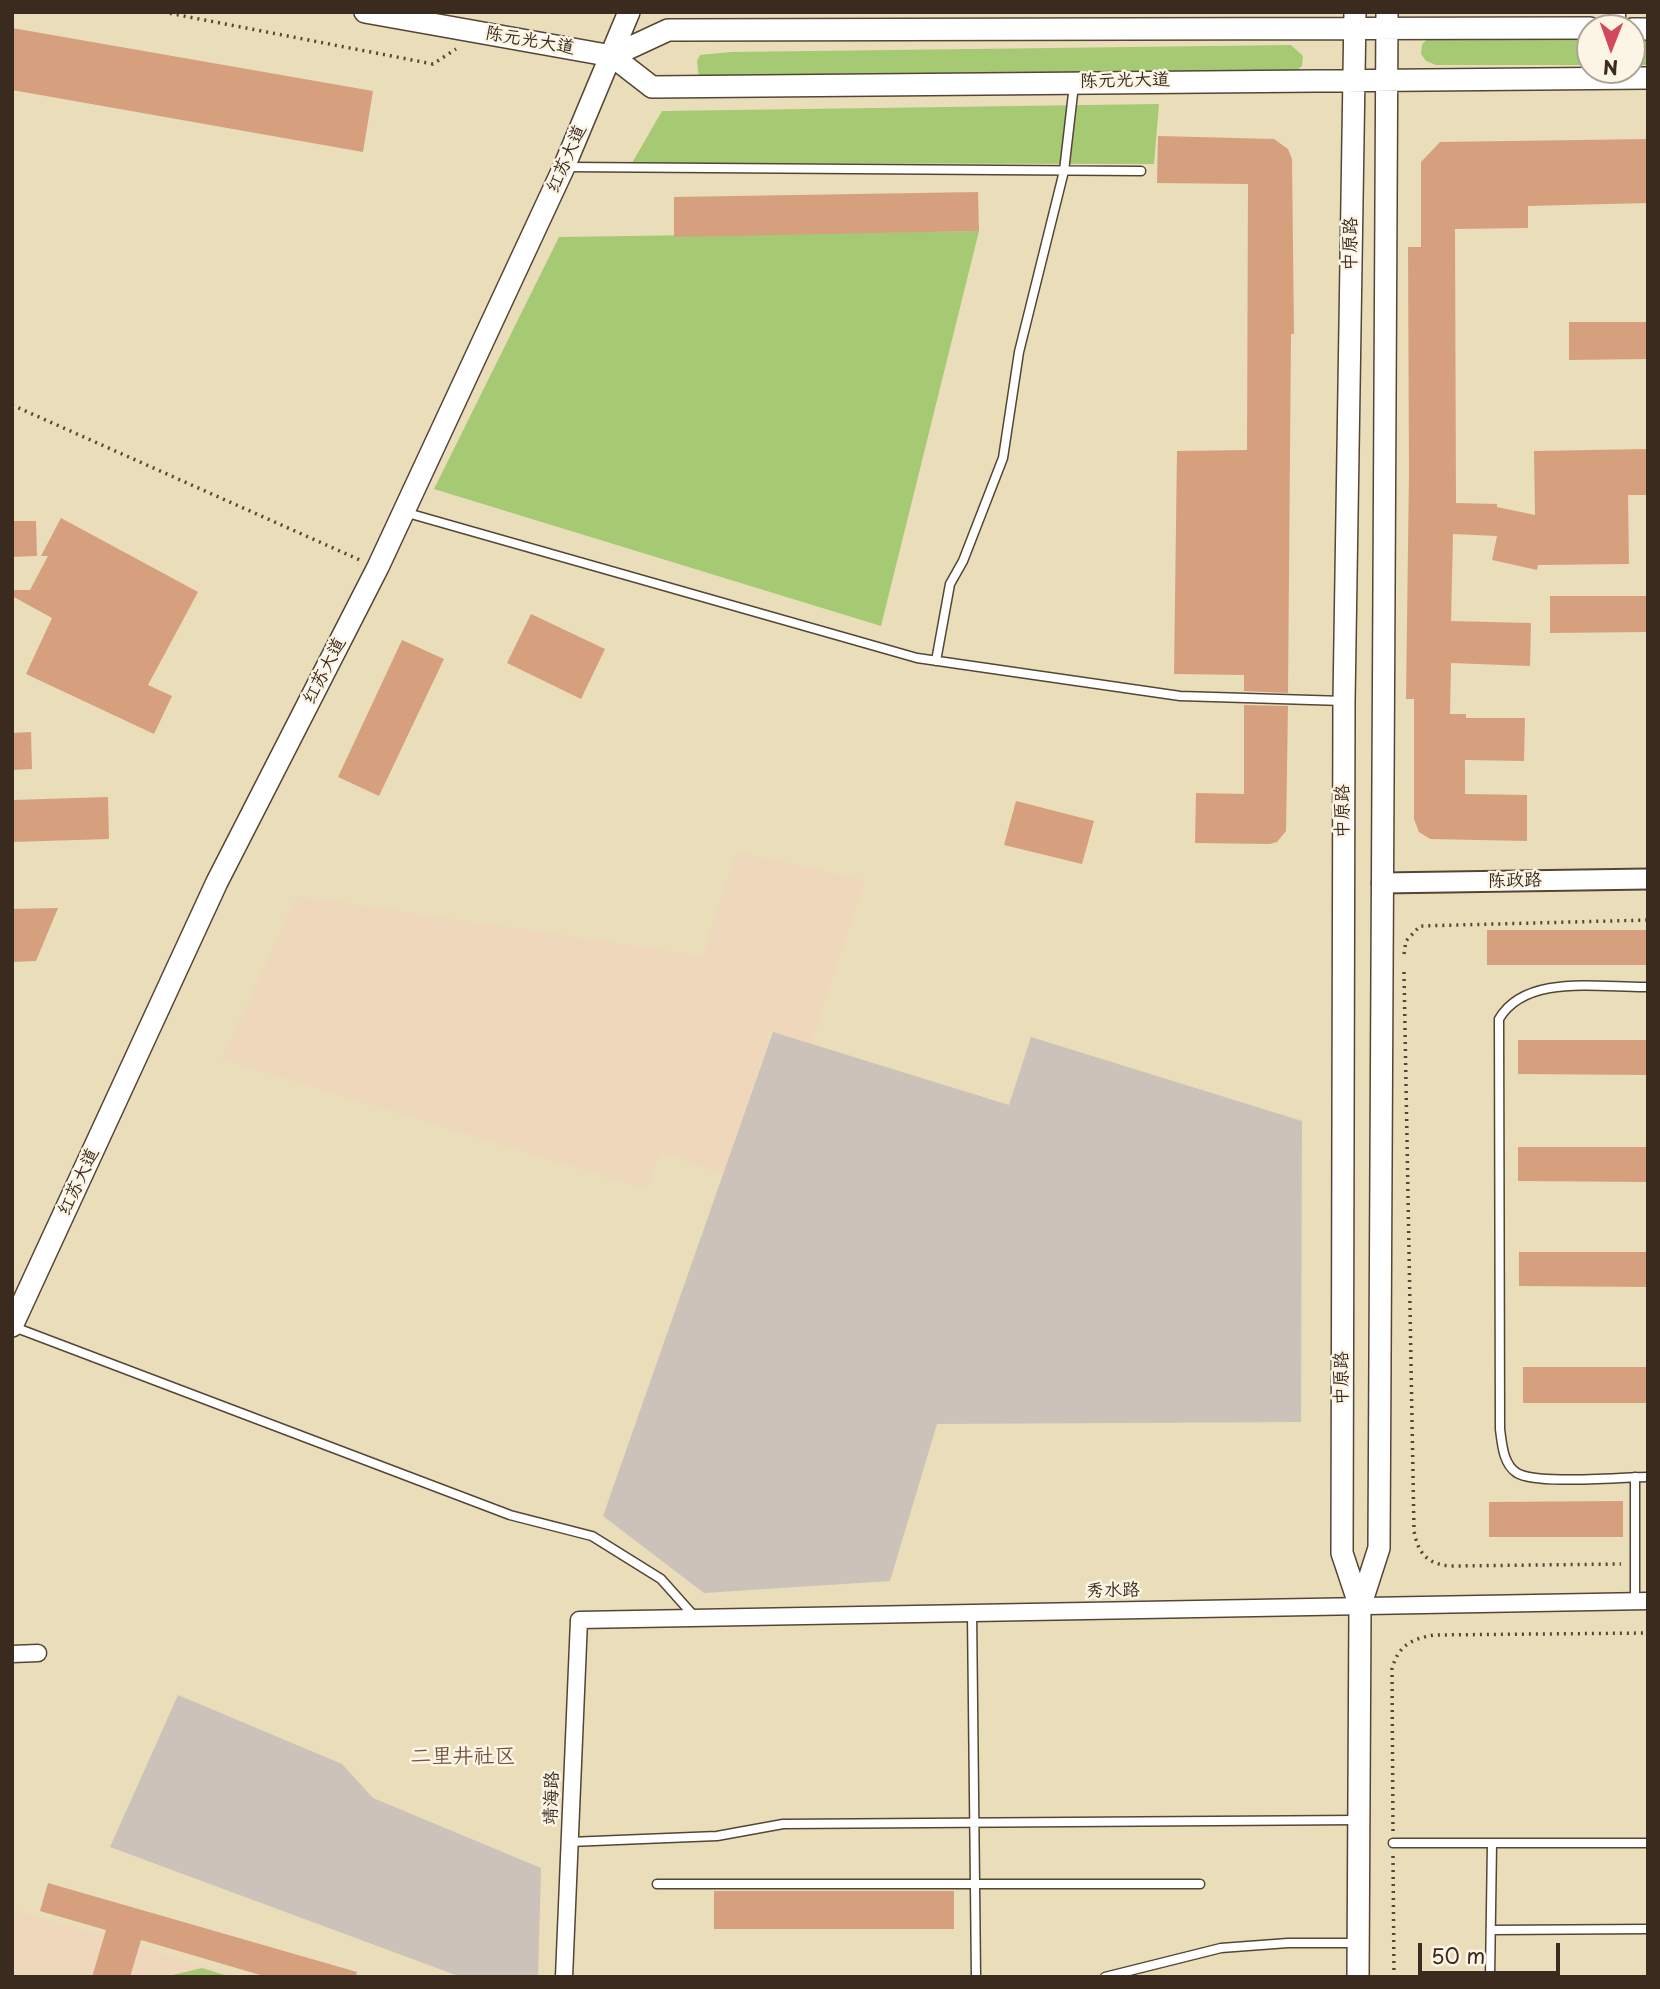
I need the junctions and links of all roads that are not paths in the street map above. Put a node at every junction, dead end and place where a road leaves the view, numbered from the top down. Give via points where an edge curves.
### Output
1 (365, 12) edge
2 (629, 12) edge
3 (1387, 19) edge
4 (1355, 20) edge
5 (1576, 27) edge
6 (612, 56) junction
7 (1648, 78) edge
8 (1354, 79) junction
9 (1389, 80) junction
10 (1075, 82) junction
11 (564, 167) junction
12 (1064, 170) junction
13 (1142, 171) dead end
14 (404, 512) junction
15 (936, 661) junction
16 (1344, 701) junction
17 (1648, 879) edge
18 (1382, 883) junction
19 (1648, 987) edge
20 (12, 1326) edge
21 (1648, 1476) edge
22 (1635, 1477) junction
23 (1641, 1601) edge
24 (1360, 1607) junction
25 (972, 1612) junction
26 (694, 1616) junction
27 (579, 1620) joint
28 (38, 1653) dead end
29 (12, 1654) edge
30 (1358, 1820) junction
31 (974, 1823) junction
32 (569, 1842) junction
33 (1393, 1843) road end
34 (1492, 1843) junction
35 (1648, 1843) edge
36 (657, 1884) dead end
37 (975, 1884) junction
38 (1200, 1884) dead end
39 (1648, 1929) edge
40 (1491, 1930) junction
41 (1359, 1943) junction
42 (564, 1977) edge
43 (975, 1977) edge
44 (1105, 1977) edge
45 (1358, 1977) edge
46 (1490, 1977) edge

1 - 6 main road, 陈元光大道
2 - 6 main road, 红苏大道
3 - 4 main road
3 - 5 main road
3 - 9 main road, 中原路
4 - 6 main road via 668,30
4 - 8 main road, 中原路
6 - 10 main road, 陈元光大道 via 652,88
6 - 11 main road, 红苏大道
7 - 9 main road, 陈元光大道
8 - 9 main road, 陈元光大道
8 - 10 main road, 陈元光大道
8 - 16 main road, 中原路
9 - 18 main road, 中原路
10 - 12 lane
11 - 12 lane
11 - 14 main road, 红苏大道
12 - 13 lane
12 - 15 lane via 1018,352 1003,458 950,584
14 - 15 lane
14 - 20 main road, 红苏大道 via 217,883
15 - 16 lane via 1180,696
16 - 24 main road, 中原路 via 1342,1553
17 - 18 street, 陈政路
18 - 24 main road, 中原路 via 1379,1548
19 - 22 lane via 1550,988 1525,993 1508,1004 1499,1020 1502,1446 1507,1462 1526,1476
20 - 26 lane via 510,1515 592,1536 661,1579
21 - 22 lane
22 - 23 lane via 1635,1564
23 - 24 street, 秀水路
24 - 25 street, 秀水路
24 - 30 main road, 中原路
25 - 26 street, 秀水路
25 - 31 lane
26 - 27 street, 秀水路
27 - 32 street, 靖海路
28 - 29 street
30 - 31 lane
30 - 41 main road, 中原路
31 - 32 lane via 783,1824 718,1836
31 - 37 lane
32 - 42 street, 靖海路
33 - 34 lane
34 - 35 lane
34 - 40 lane
36 - 37 lane
37 - 38 lane
37 - 43 lane
39 - 40 lane
40 - 46 lane
41 - 44 lane via 1221,1948
41 - 45 main road, 中原路

